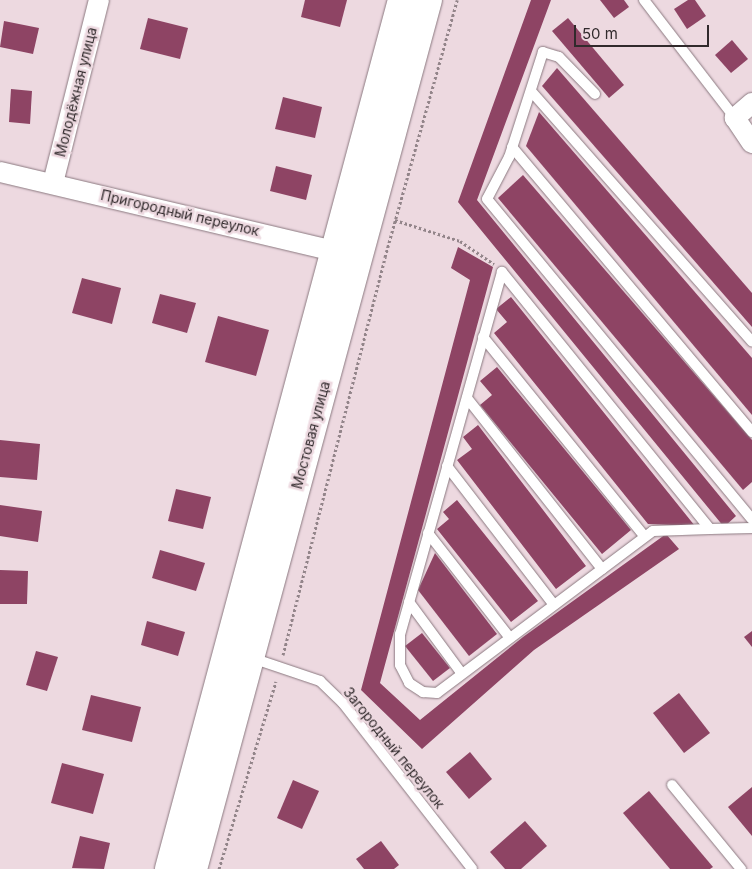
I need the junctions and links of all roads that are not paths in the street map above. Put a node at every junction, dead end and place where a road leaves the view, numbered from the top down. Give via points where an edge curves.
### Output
1 (99, 0) edge
2 (402, 0) edge
3 (428, 0) edge
4 (644, 0) edge
5 (530, 91) junction
6 (594, 94) dead end
7 (752, 103) edge
8 (735, 118) junction
9 (752, 143) edge
10 (512, 147) junction
11 (0, 172) edge
12 (53, 183) junction
13 (348, 253) junction
14 (483, 338) junction
15 (752, 342) edge
16 (467, 398) junction
17 (752, 432) edge
18 (447, 466) junction
19 (748, 506) edge
20 (752, 519) edge
21 (752, 528) edge
22 (710, 529) junction
23 (428, 533) junction
24 (645, 537) junction
25 (602, 569) junction
26 (409, 602) junction
27 (554, 605) junction
28 (510, 638) junction
29 (250, 657) junction
30 (462, 674) junction
31 (672, 785) dead end
32 (169, 869) edge
33 (193, 869) edge
34 (472, 869) edge
35 (741, 869) edge

1 - 12 street, Молодёжная улица
2 - 13 main road, Мостовая улица
3 - 13 main road, Мостовая улица
4 - 8 lane
5 - 6 lane via 543,52 558,57
5 - 10 lane
5 - 15 lane
7 - 8 street
8 - 9 street
10 - 17 lane
10 - 19 lane via 487,199
11 - 12 street, Пригородный переулок
12 - 13 street, Пригородный переулок
13 - 29 main road, Мостовая улица
13 - 32 main road, Мостовая улица
14 - 16 lane
14 - 22 lane via 502,272
14 - 24 lane
16 - 18 lane
16 - 25 lane
18 - 23 lane
18 - 27 lane
19 - 20 lane
21 - 22 lane
22 - 24 lane via 653,530
23 - 26 lane
23 - 28 lane
24 - 25 lane
25 - 27 lane
26 - 30 lane
26 - 30 lane via 400,634 400,665 409,683 423,692 437,693
27 - 28 lane
28 - 30 lane
29 - 33 main road, Мостовая улица
29 - 34 lane, Загородный переулок via 320,681 344,703
31 - 35 lane

